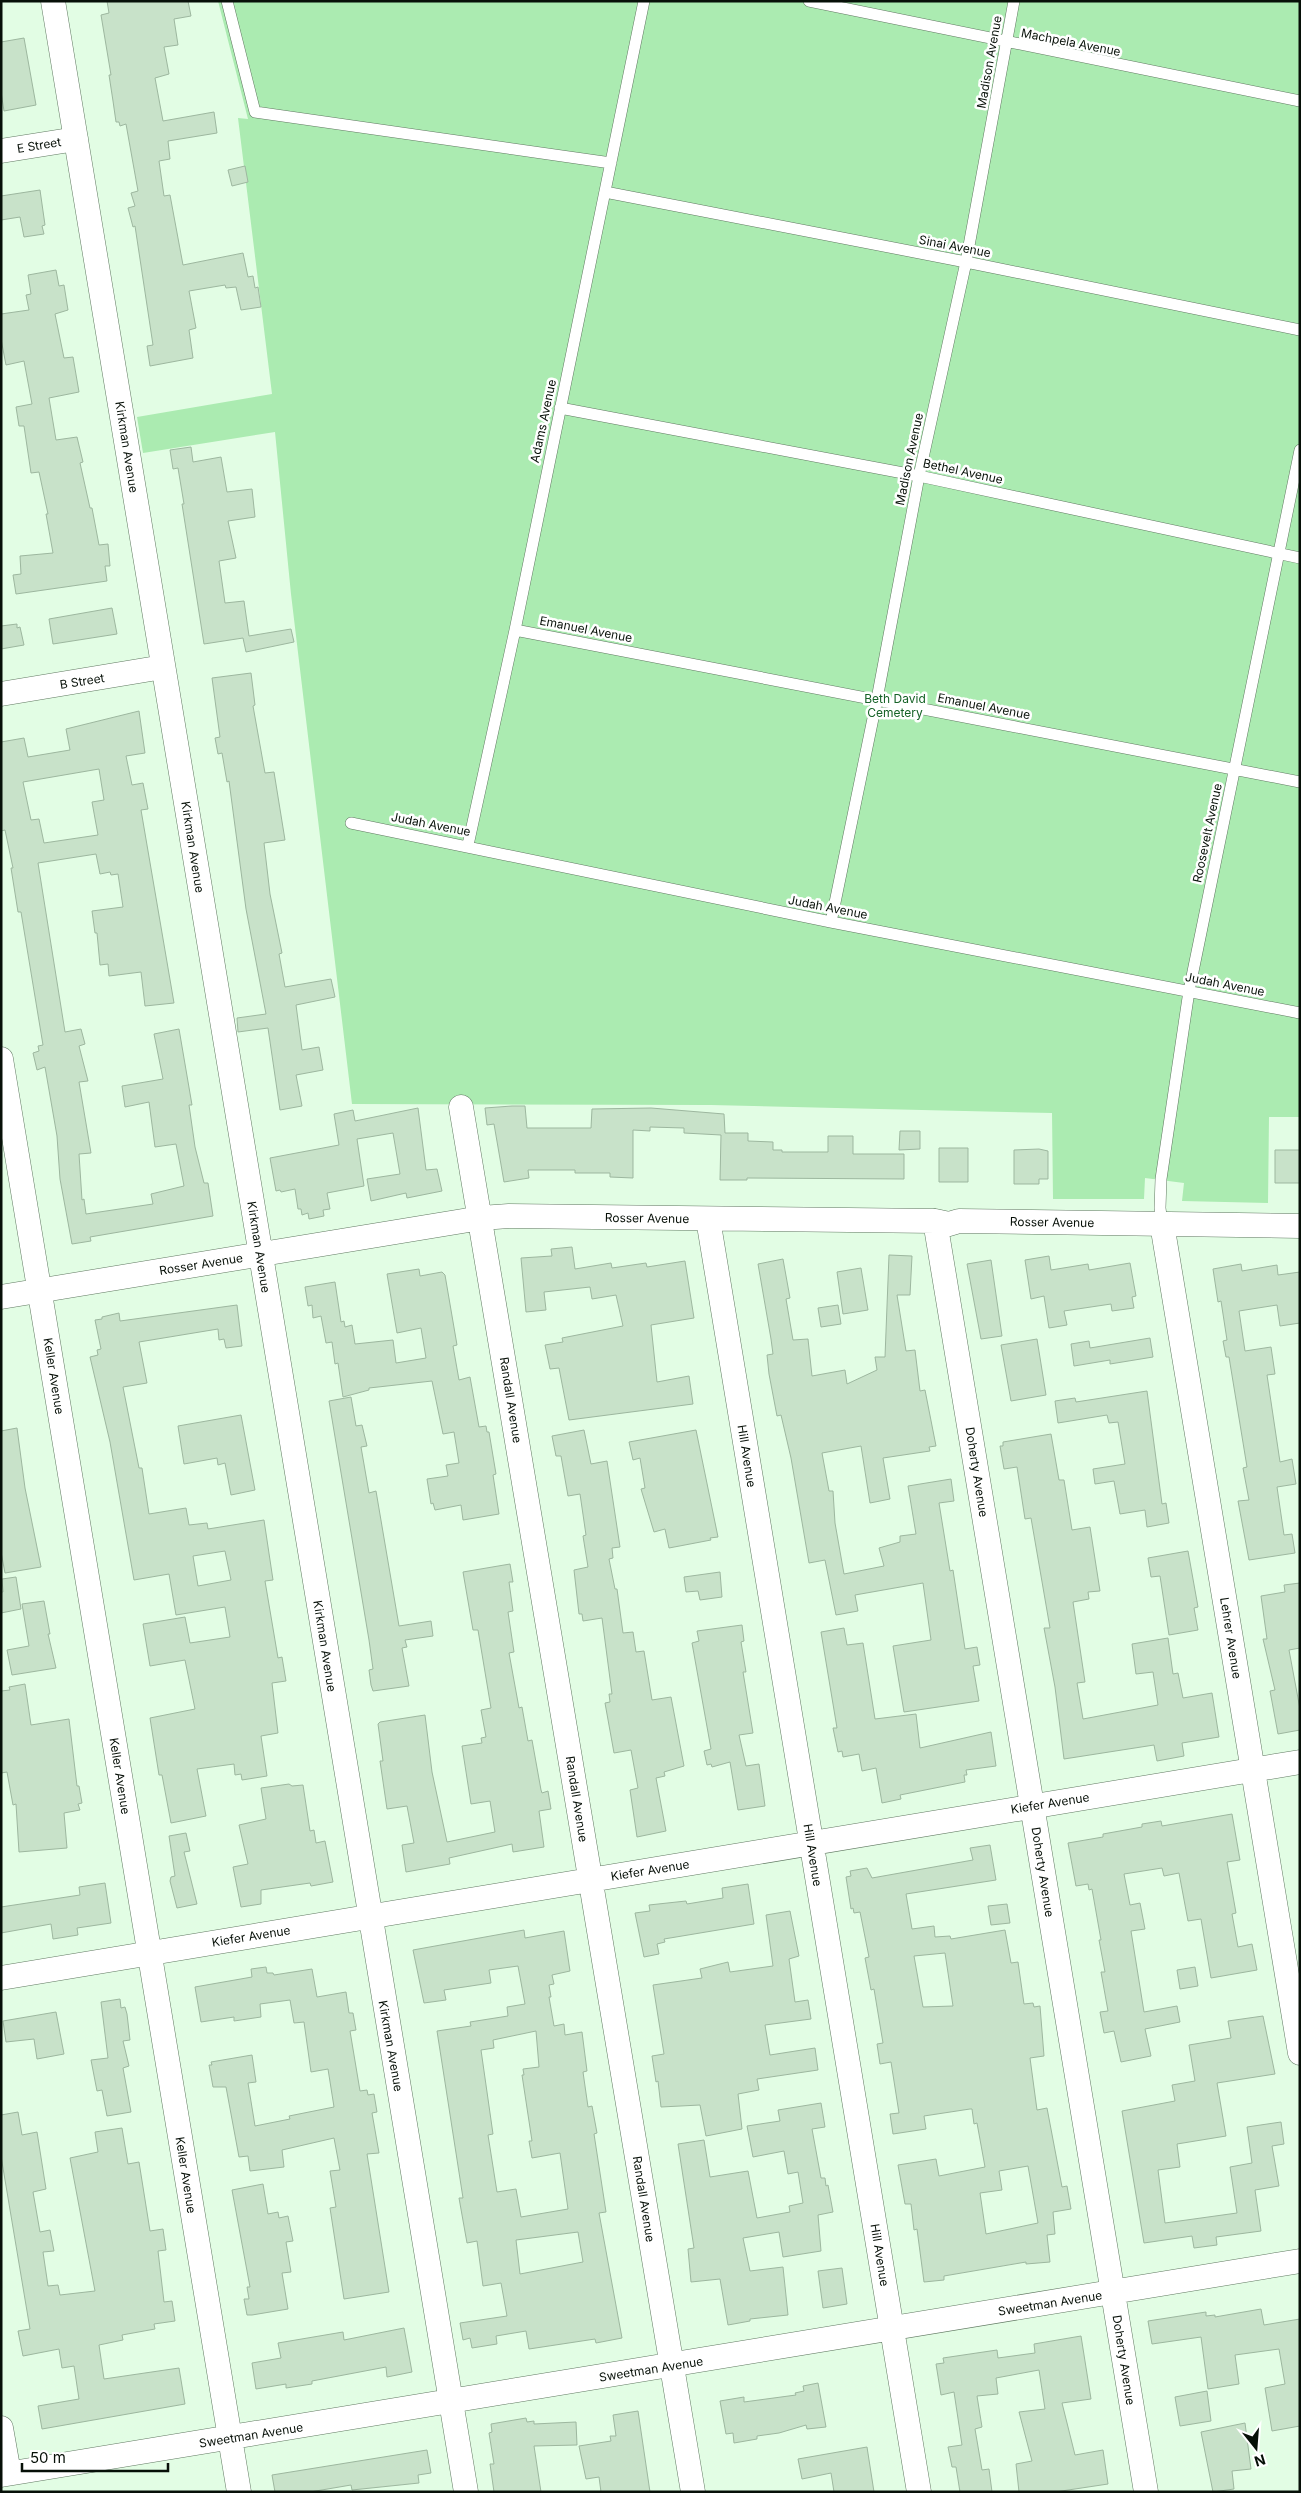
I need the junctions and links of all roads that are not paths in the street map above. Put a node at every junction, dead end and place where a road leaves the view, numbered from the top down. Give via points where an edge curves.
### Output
1 (53, 1) edge
2 (227, 1) edge
3 (644, 1) edge
4 (809, 1) edge
5 (1014, 1) edge
6 (1006, 43) junction
7 (1300, 101) edge
8 (76, 139) junction
9 (1, 151) edge
10 (611, 163) junction
11 (605, 192) junction
12 (966, 262) junction
13 (1300, 330) edge
14 (560, 408) junction
15 (1300, 450) edge
16 (919, 476) junction
17 (1278, 554) junction
18 (1300, 558) edge
19 (515, 630) junction
20 (163, 667) junction
21 (1, 694) edge
22 (877, 699) junction
23 (1234, 769) junction
24 (1300, 782) edge
25 (351, 823) dead end
26 (468, 845) junction
27 (831, 922) junction
28 (1189, 991) junction
29 (1300, 1013) edge
30 (1, 1059) edge
31 (461, 1107) dead end
32 (481, 1218) junction
33 (708, 1219) junction
34 (935, 1222) junction
35 (1162, 1224) junction
36 (1300, 1226) edge
37 (260, 1254) junction
38 (40, 1291) junction
39 (1, 1297) edge
40 (1300, 1762) edge
41 (1252, 1770) junction
42 (1032, 1806) junction
43 (811, 1843) junction
44 (590, 1880) junction
45 (369, 1917) junction
46 (149, 1953) junction
47 (1, 1978) edge
48 (1300, 2053) edge
49 (1300, 2261) edge
50 (1113, 2292) junction
51 (892, 2329) junction
52 (672, 2365) junction
53 (451, 2402) junction
54 (1, 2428) edge
55 (230, 2439) junction
56 (5, 2474) edge
57 (239, 2492) edge
58 (466, 2492) edge
59 (692, 2492) edge
60 (919, 2492) edge
61 (1146, 2492) edge

1 - 8 street, Kirkman Avenue
2 - 10 lane via 255,112
3 - 10 lane, Adams Avenue
4 - 6 lane, Machpela Avenue
5 - 6 lane, Madison Avenue
6 - 7 lane, Machpela Avenue
6 - 12 lane, Madison Avenue
8 - 9 street, E Street
8 - 20 street, Kirkman Avenue
10 - 11 lane, Adams Avenue
11 - 12 lane, Sinai Avenue
11 - 14 lane, Adams Avenue
12 - 13 lane, Sinai Avenue
12 - 16 lane, Madison Avenue
14 - 16 lane, Bethel Avenue
14 - 19 lane, Adams Avenue
15 - 17 lane, Roosevelt Avenue
16 - 17 lane, Bethel Avenue
16 - 22 lane, Madison Avenue
17 - 18 lane, Bethel Avenue
17 - 23 lane, Roosevelt Avenue
19 - 22 lane, Emanuel Avenue
19 - 26 lane, Adams Avenue
20 - 21 street, B Street
20 - 37 street, Kirkman Avenue
22 - 23 lane, Emanuel Avenue
22 - 27 lane, Madison Avenue
23 - 24 lane, Emanuel Avenue
23 - 28 lane, Roosevelt Avenue
25 - 26 lane, Judah Avenue
26 - 27 lane, Judah Avenue
27 - 28 lane, Judah Avenue
28 - 29 lane, Judah Avenue
28 - 35 lane, Roosevelt Avenue via 1161,1179
30 - 38 street, Keller Avenue
31 - 32 street, Randall Avenue
32 - 33 street, Rosser Avenue
32 - 37 street, Rosser Avenue
32 - 44 street, Randall Avenue
33 - 34 street, Rosser Avenue
33 - 43 street, Hill Avenue
34 - 35 street, Rosser Avenue
34 - 42 street, Doherty Avenue
35 - 36 street, Rosser Avenue
35 - 41 street, Lehrer Avenue
37 - 38 street, Rosser Avenue
37 - 45 street, Kirkman Avenue
38 - 39 street, Rosser Avenue
38 - 46 street, Keller Avenue
40 - 41 street, Kiefer Avenue
41 - 42 street, Kiefer Avenue
41 - 48 street, Lehrer Avenue
42 - 43 street, Kiefer Avenue
42 - 50 street, Doherty Avenue
43 - 44 street, Kiefer Avenue
43 - 51 street, Hill Avenue
44 - 45 street, Kiefer Avenue
44 - 52 street, Randall Avenue
45 - 46 street, Kiefer Avenue
45 - 53 street, Kirkman Avenue
46 - 47 street, Kiefer Avenue
46 - 55 street, Keller Avenue
49 - 50 street, Sweetman Avenue
50 - 51 street, Sweetman Avenue
50 - 61 street, Doherty Avenue
51 - 52 street, Sweetman Avenue
51 - 60 street, Hill Avenue
52 - 53 street, Sweetman Avenue
52 - 59 street, Randall Avenue
53 - 55 street, Sweetman Avenue
53 - 58 street, Kirkman Avenue
54 - 56 street
55 - 56 street, Sweetman Avenue
55 - 57 street, Keller Avenue

